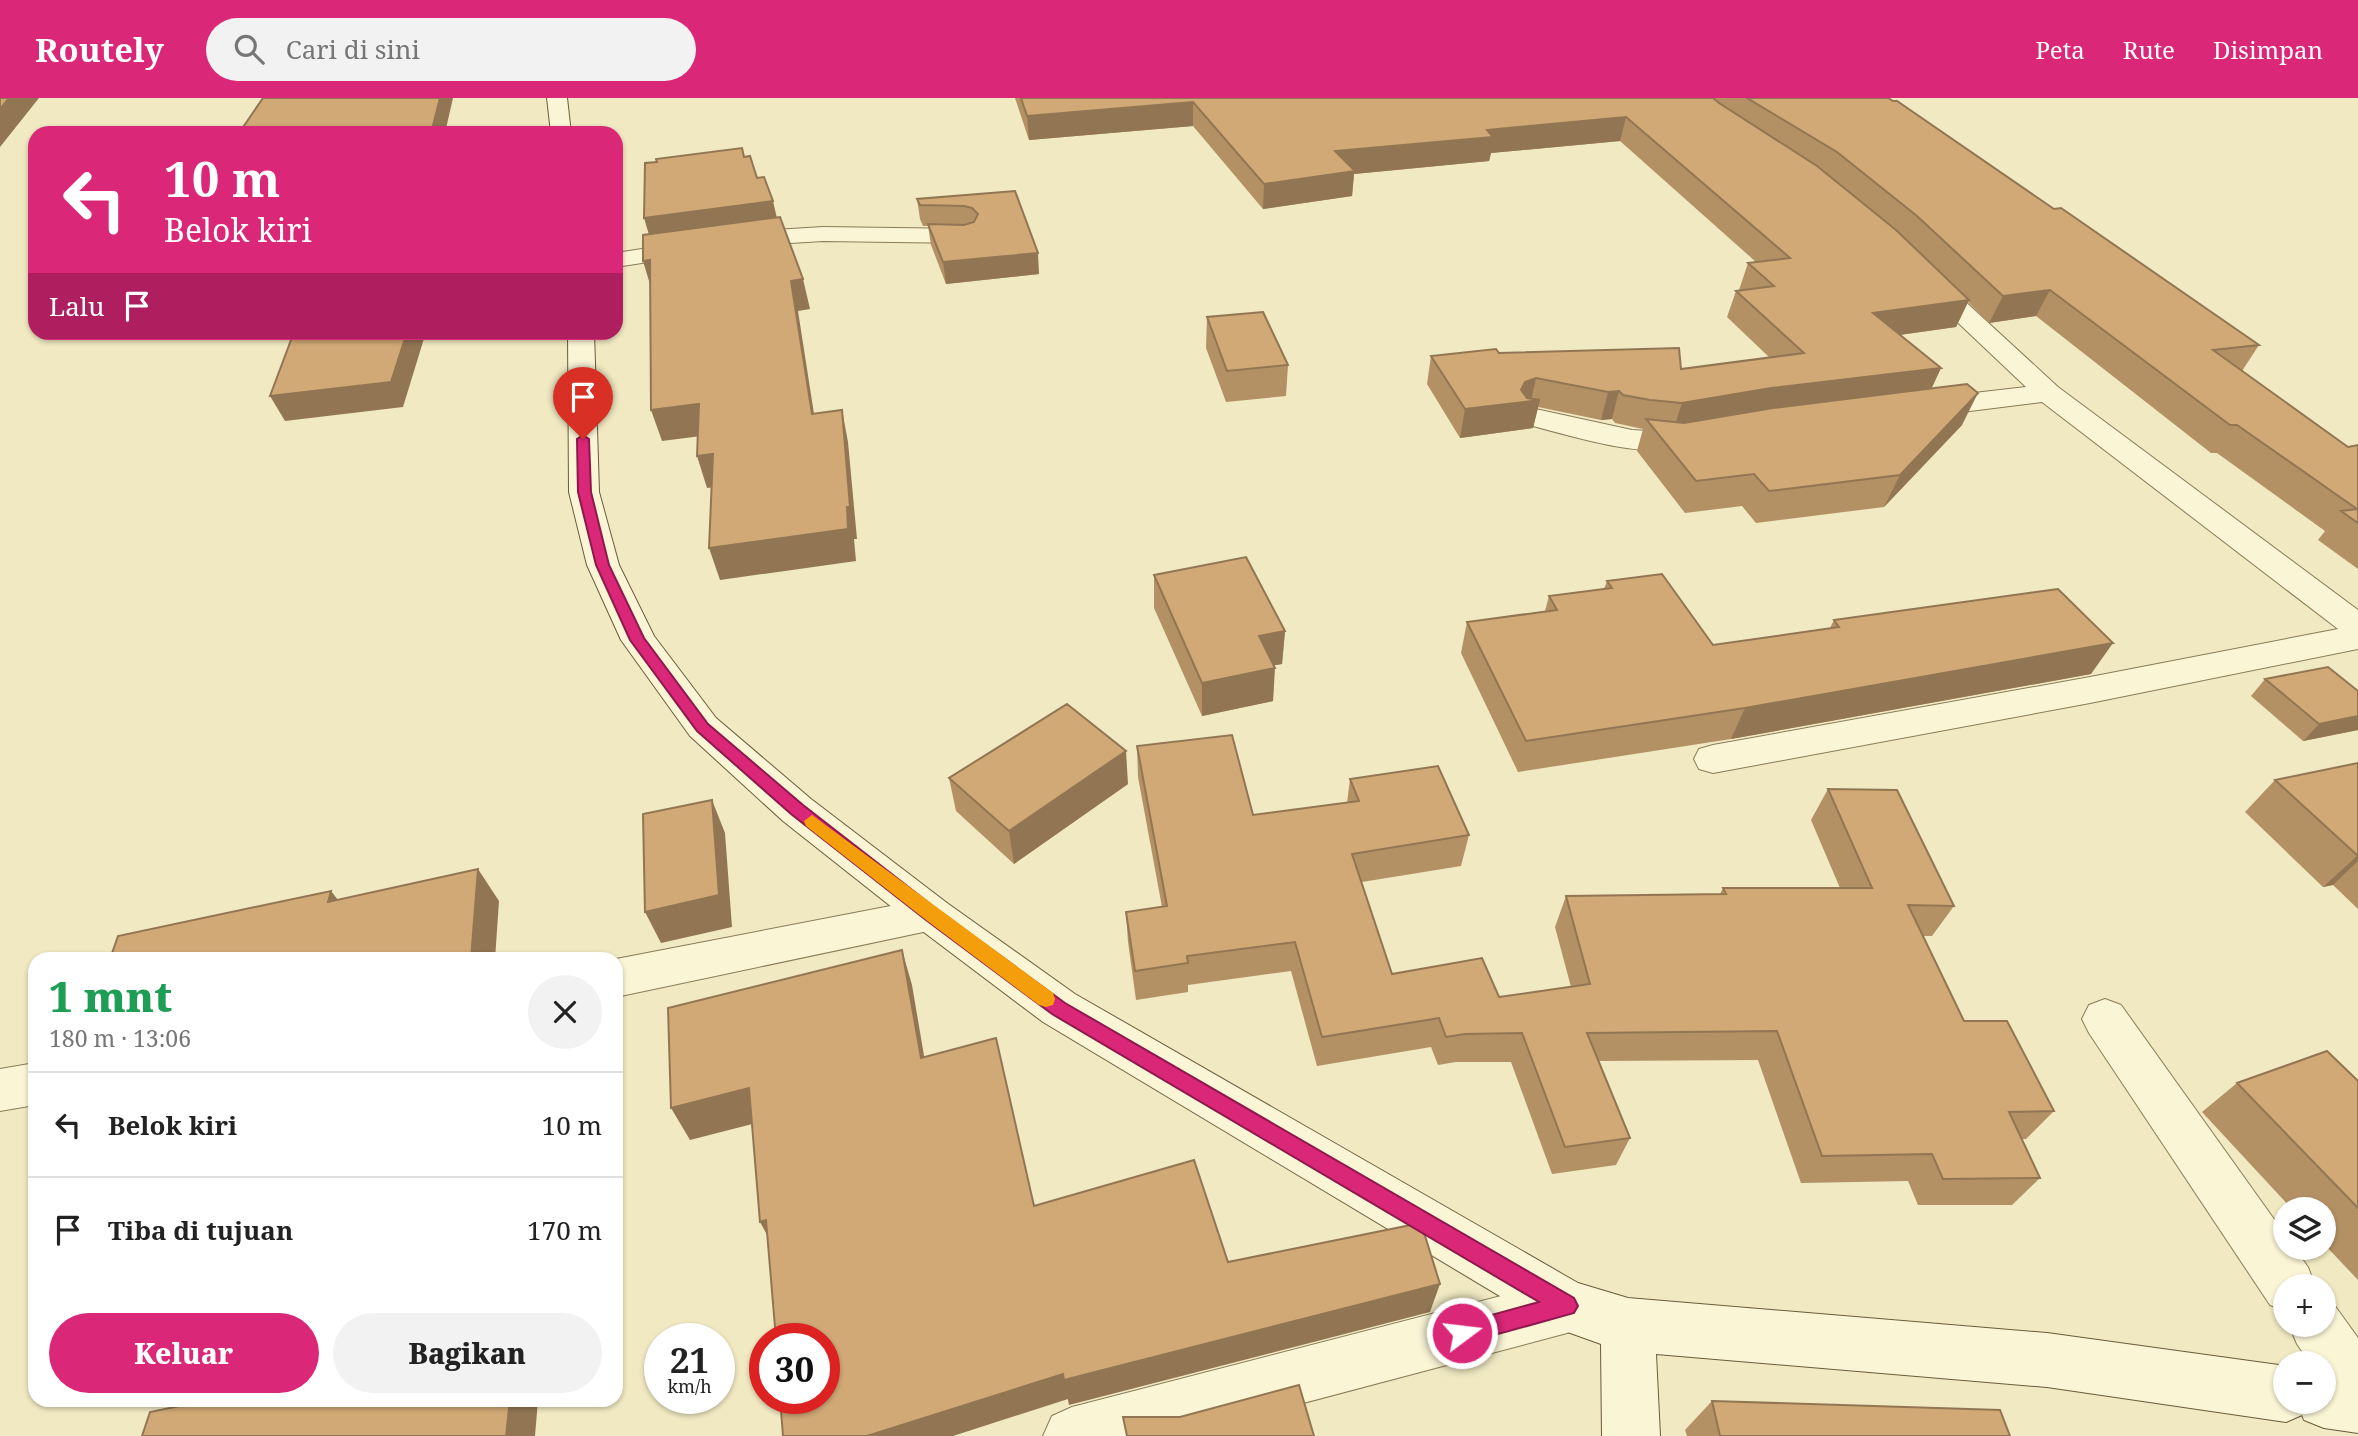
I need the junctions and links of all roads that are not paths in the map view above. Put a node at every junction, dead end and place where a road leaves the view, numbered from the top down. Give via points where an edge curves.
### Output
1 (557, 98) edge
2 (560, 126) edge
3 (966, 236) edge
4 (1906, 258) edge
5 (623, 259) edge
6 (581, 340) edge
7 (2048, 393) junction
8 (1898, 411) edge
9 (1531, 417) edge
10 (1723, 435) edge
11 (2358, 627) edge
12 (2358, 637) edge
13 (1713, 759) dead end
14 (932, 915) junction
15 (623, 977) edge
16 (2105, 1019) dead end
17 (28, 1085) edge
18 (0, 1090) edge
19 (2281, 1274) edge
20 (1567, 1306) junction
21 (1628, 1325) junction
22 (2324, 1337) edge
23 (2358, 1386) edge
24 (2273, 1392) edge
25 (2336, 1402) edge
26 (2358, 1405) edge
27 (1072, 1436) edge
28 (1631, 1436) edge

1 - 2 street
3 - 5 street via 823,233
4 - 7 street
6 - 14 street via 584,492 603,565 638,640 703,727 797,810
7 - 8 street
7 - 11 street
9 - 10 street via 1673,443
12 - 13 street
14 - 15 street
14 - 20 street via 1059,1008
16 - 19 street
17 - 18 street
20 - 21 street
20 - 27 street
21 - 24 street via 2047,1360
21 - 28 street
22 - 23 street
25 - 26 street

